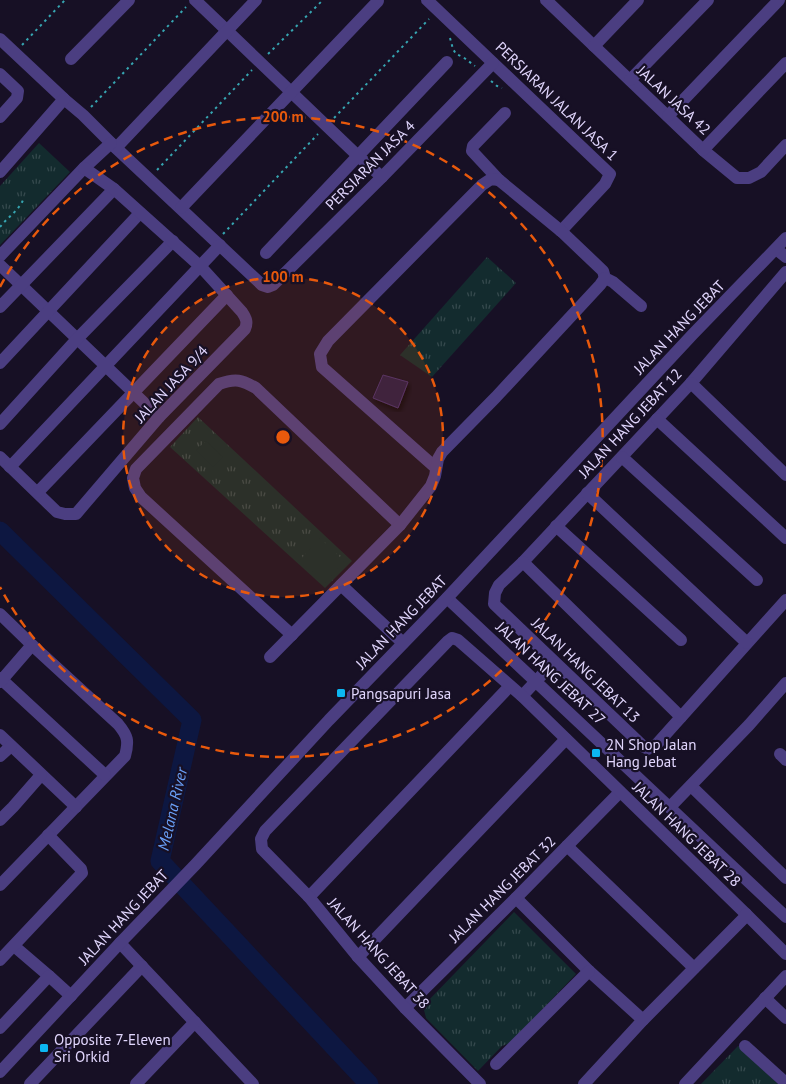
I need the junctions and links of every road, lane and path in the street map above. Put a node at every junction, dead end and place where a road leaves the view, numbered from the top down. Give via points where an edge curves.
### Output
1 (65, 0) edge
2 (129, 0) edge
3 (256, 0) edge
4 (323, 0) edge
5 (426, 0) edge
6 (638, 0) edge
7 (708, 0) edge
8 (779, 0) edge
9 (378, 1) dead end
10 (555, 3) edge
11 (191, 4) edge
12 (227, 30) junction
13 (449, 33) dead end
14 (0, 39) edge
15 (594, 46) junction
16 (15, 53) junction
17 (71, 59) dead end
18 (260, 62) junction
19 (447, 62) dead end
20 (493, 63) junction
21 (786, 63) edge
22 (0, 74) edge
23 (483, 74) junction
24 (630, 80) junction
25 (507, 90) dead end
26 (292, 92) junction
27 (64, 100) junction
28 (505, 112) dead end
29 (83, 115) junction
30 (668, 116) junction
31 (0, 117) edge
32 (114, 145) junction
33 (786, 145) edge
34 (703, 150) junction
35 (358, 156) junction
36 (84, 168) junction
37 (0, 172) edge
38 (382, 177) junction
39 (149, 179) junction
40 (499, 180) junction
41 (114, 189) junction
42 (23, 200) dead end
43 (181, 208) junction
44 (140, 213) junction
45 (0, 227) edge
46 (562, 232) junction
47 (786, 238) edge
48 (173, 241) junction
49 (220, 245) junction
50 (266, 253) dead end
51 (781, 253) edge
52 (0, 256) edge
53 (0, 265) edge
54 (201, 267) junction
55 (786, 272) edge
56 (605, 278) junction
57 (20, 286) junction
58 (227, 296) junction
59 (641, 306) dead end
60 (0, 307) edge
61 (48, 312) junction
62 (77, 339) junction
63 (0, 363) edge
64 (106, 366) junction
65 (691, 383) junction
66 (133, 393) junction
67 (160, 417) junction
68 (657, 419) junction
69 (0, 424) edge
70 (0, 457) edge
71 (622, 457) junction
72 (10, 466) junction
73 (436, 468) junction
74 (786, 475) edge
75 (38, 492) junction
76 (587, 493) junction
77 (400, 525) junction
78 (556, 526) junction
79 (786, 538) edge
80 (523, 562) junction
81 (756, 580) dead end
82 (341, 585) junction
83 (495, 593) joint
84 (447, 598) junction
85 (786, 600) edge
86 (0, 614) edge
87 (292, 635) junction
88 (681, 640) dead end
89 (403, 643) junction
90 (747, 643) junction
91 (32, 645) junction
92 (270, 657) dead end
93 (554, 662) junction
94 (1, 680) edge
95 (536, 681) junction
96 (786, 683) edge
97 (510, 686) junction
98 (522, 696) junction
99 (681, 717) junction
100 (0, 735) edge
101 (566, 739) junction
102 (11, 746) junction
103 (0, 756) edge
104 (41, 775) junction
105 (105, 776) junction
106 (691, 786) junction
107 (620, 792) junction
108 (76, 807) junction
109 (670, 807) junction
110 (0, 820) edge
111 (48, 835) junction
112 (261, 840) joint
113 (567, 846) junction
114 (786, 878) edge
115 (0, 886) edge
116 (308, 897) junction
117 (516, 898) junction
118 (746, 914) junction
119 (786, 917) edge
120 (120, 943) junction
121 (14, 946) junction
122 (786, 954) edge
123 (358, 957) junction
124 (0, 960) edge
125 (142, 966) junction
126 (694, 968) junction
127 (589, 971) junction
128 (49, 976) junction
129 (786, 976) edge
130 (71, 996) junction
131 (765, 998) junction
132 (406, 1008) junction
133 (786, 1018) edge
134 (643, 1020) junction
135 (195, 1022) junction
136 (0, 1028) edge
137 (745, 1046) dead end
138 (496, 1064) dead end
139 (0, 1072) edge
140 (142, 1082) edge
141 (786, 1083) edge
142 (30, 1084) edge
143 (253, 1084) edge
144 (480, 1084) edge
145 (584, 1084) edge
146 (685, 1084) edge

1 - 16 path
2 - 17 street
3 - 12 street
4 - 18 path
5 - 20 street, PERSIARAN JALAN JASA 1
6 - 15 street
7 - 24 street
8 - 30 street
9 - 26 street
10 - 15 street, JALAN JASA 42
11 - 12 street
11 - 29 path
12 - 18 street
12 - 32 street
13 - 23 path via 456,54
14 - 16 street
15 - 24 street, JALAN JASA 42
16 - 27 street
18 - 26 street
18 - 39 path
19 - 35 street
20 - 23 street, PERSIARAN JASA 4
20 - 46 street, PERSIARAN JALAN JASA 1 via 610,174 605,184
21 - 34 street
22 - 31 street via 18,91 17,98
23 - 25 path
23 - 38 street, PERSIARAN JASA 4
24 - 30 street, JALAN JASA 42
26 - 35 street
26 - 43 street
27 - 29 street
27 - 37 street
28 - 40 street via 472,149
29 - 32 street
30 - 34 street, JALAN JASA 42
32 - 36 street
32 - 39 street
33 - 34 street, JALAN JASA 42 via 761,172 748,178 737,178
35 - 38 street
35 - 50 street
36 - 41 street, JALAN JASA 9/4
36 - 52 street
38 - 49 street, PERSIARAN JASA 4 via 273,285 262,284
39 - 43 street
40 - 46 street
40 - 73 street via 491,179 482,185 328,341 320,354 322,366
41 - 44 street, JALAN JASA 9/4
41 - 57 street
42 - 45 path
43 - 49 street
44 - 48 street, JALAN JASA 9/4
44 - 61 street
46 - 56 street via 603,271
47 - 51 street, JALAN HANG JEBAT
48 - 54 street, JALAN JASA 9/4
48 - 62 street
49 - 54 street
51 - 84 street, JALAN HANG JEBAT via 687,341
53 - 57 street
54 - 58 street, JALAN JASA 9/4
54 - 64 street
55 - 65 street, JALAN HANG JEBAT 12
56 - 59 street
56 - 73 street via 442,452
57 - 60 street
57 - 61 street
58 - 66 street
58 - 67 street, JALAN JASA 9/4 via 246,318 245,329
61 - 62 street
61 - 63 street
62 - 64 street
62 - 69 street
64 - 66 street
64 - 72 street
65 - 68 street, JALAN HANG JEBAT 12
65 - 74 street
66 - 67 street
66 - 75 street
67 - 75 street, JALAN JASA 9/4 via 76,514 57,512
68 - 71 street, JALAN HANG JEBAT 12
68 - 79 street
70 - 72 street
71 - 76 street, JALAN HANG JEBAT 12
71 - 81 street
72 - 75 street
73 - 77 street via 431,486
76 - 78 street, JALAN HANG JEBAT 12
76 - 90 street
77 - 82 street
77 - 87 street via 256,388 242,381 219,384 136,469 133,478 135,488
78 - 80 street, JALAN HANG JEBAT 12
78 - 88 street
80 - 83 street, JALAN HANG JEBAT 12
80 - 99 street
82 - 87 street
82 - 89 street
83 - 93 street, JALAN HANG JEBAT 13 via 494,604
84 - 89 street, JALAN HANG JEBAT
84 - 95 street, JALAN HANG JEBAT 27
85 - 90 street, JALAN HANG JEBAT 13
86 - 91 street
87 - 92 street
89 - 120 street, JALAN HANG JEBAT
90 - 99 street, JALAN HANG JEBAT 13
91 - 94 street
91 - 105 street via 126,734 125,756
93 - 95 street
93 - 99 street, JALAN HANG JEBAT 13 via 648,749 656,746
94 - 105 street
95 - 98 street
95 - 109 street, JALAN HANG JEBAT 27
96 - 106 street
97 - 98 street, JALAN HANG JEBAT 28
97 - 112 street, JALAN HANG JEBAT 28 via 452,638 265,831
97 - 116 street
98 - 101 street, JALAN HANG JEBAT 28
100 - 102 street
101 - 107 street, JALAN HANG JEBAT 28
101 - 123 street
102 - 103 street
102 - 104 street
104 - 108 street
104 - 110 street
105 - 108 street
106 - 109 street
106 - 114 street
107 - 113 street, JALAN HANG JEBAT 32
107 - 118 street, JALAN HANG JEBAT 28
108 - 111 street
109 - 119 street, JALAN HANG JEBAT 27
111 - 115 street
111 - 121 street via 82,873
112 - 116 street, JALAN HANG JEBAT 38 via 262,849
113 - 117 street, JALAN HANG JEBAT 32
113 - 126 street
116 - 123 street, JALAN HANG JEBAT 38
117 - 127 street
117 - 132 street, JALAN HANG JEBAT 32
118 - 122 street, JALAN HANG JEBAT 28
118 - 126 street
120 - 125 street
120 - 130 street, JALAN HANG JEBAT
121 - 124 street
121 - 128 street
123 - 132 street, JALAN HANG JEBAT 38
125 - 135 street
125 - 142 street
126 - 134 street
127 - 134 street
127 - 138 street
128 - 130 street
128 - 136 street
129 - 131 street
130 - 139 street, JALAN HANG JEBAT
131 - 133 street
131 - 146 street
132 - 144 street, JALAN HANG JEBAT 38
134 - 145 street
135 - 140 street
135 - 143 street
137 - 141 street

